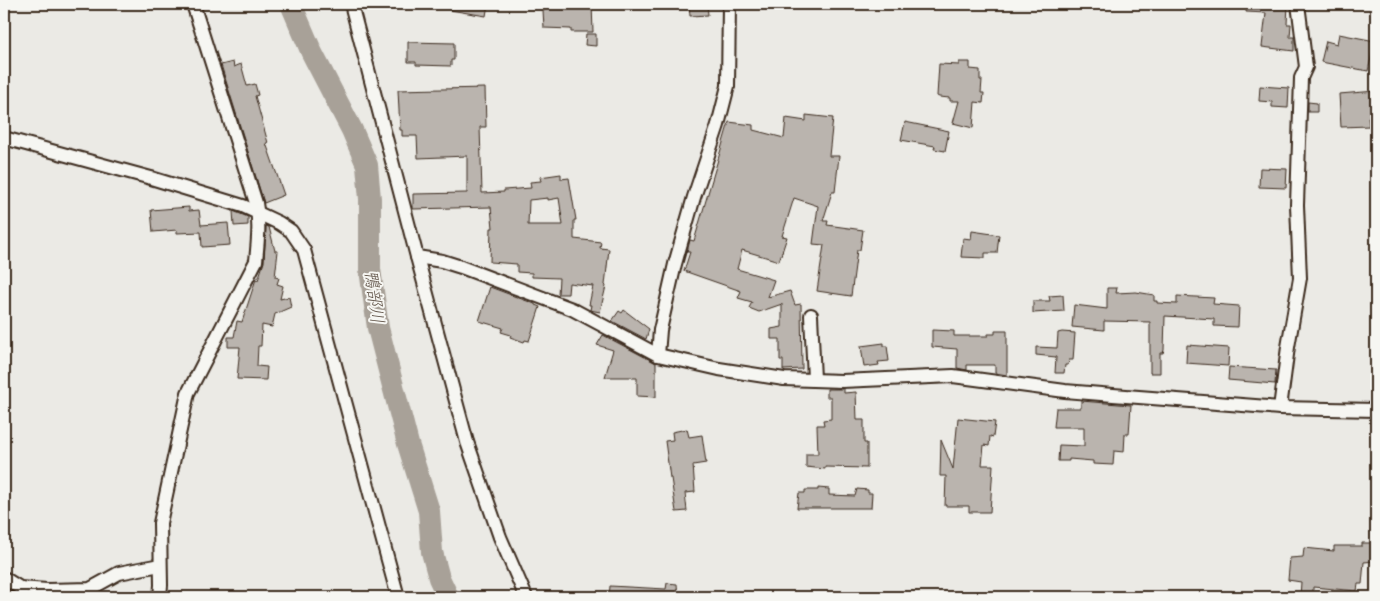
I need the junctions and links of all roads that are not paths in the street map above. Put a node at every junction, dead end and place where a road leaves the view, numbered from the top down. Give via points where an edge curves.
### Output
1 (193, 4) edge
2 (351, 4) edge
3 (728, 4) edge
4 (1298, 4) edge
5 (4, 138) edge
6 (258, 213) junction
7 (417, 257) junction
8 (811, 315) dead end
9 (658, 355) junction
10 (814, 379) junction
11 (1280, 408) junction
12 (1376, 410) edge
13 (160, 565) junction
14 (4, 578) edge
15 (160, 597) edge
16 (398, 597) edge
17 (526, 597) edge

1 - 6 street
2 - 7 street
3 - 9 street via 728,86 675,264 660,330
4 - 11 street via 1306,67 1302,78 1297,195 1300,278
5 - 6 street via 198,191
6 - 13 street via 256,261 188,393 160,523
6 - 16 street via 291,231 304,250
7 - 9 street via 460,267 572,309
7 - 17 street via 467,442 500,537
8 - 10 street
9 - 10 street via 719,369
10 - 11 street via 842,381 953,376 1065,391
11 - 12 street
13 - 14 street via 119,573 90,589 20,588
13 - 15 street

